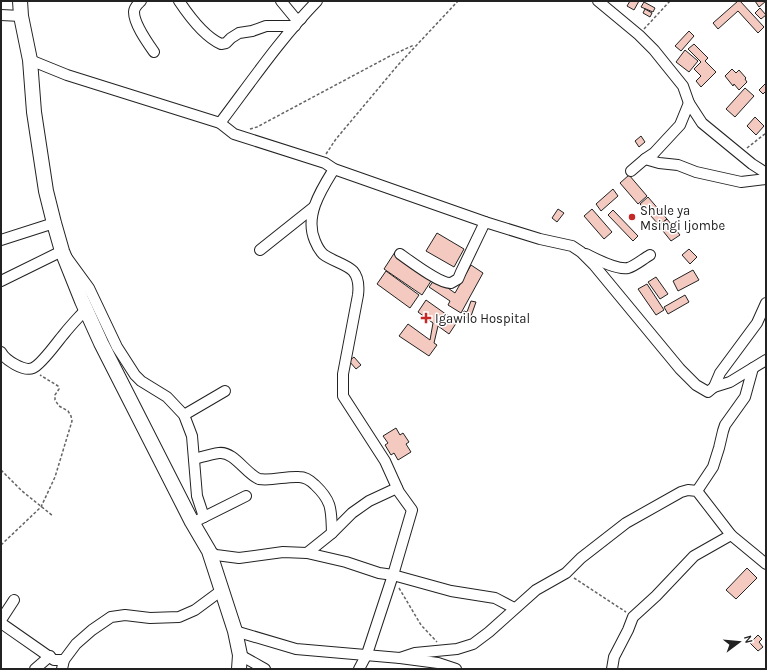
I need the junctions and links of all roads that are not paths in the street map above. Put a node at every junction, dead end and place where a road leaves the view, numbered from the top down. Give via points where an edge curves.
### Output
1 (20, 1) edge
2 (141, 1) edge
3 (179, 1) edge
4 (281, 1) edge
5 (317, 1) edge
6 (598, 1) edge
7 (1, 15) edge
8 (21, 16) junction
9 (298, 23) junction
10 (154, 52) dead end
11 (30, 60) junction
12 (689, 103) junction
13 (220, 123) junction
14 (645, 159) junction
15 (334, 169) junction
16 (630, 171) dead end
17 (766, 173) edge
18 (766, 180) edge
19 (314, 207) junction
20 (485, 222) junction
21 (54, 223) junction
22 (1, 240) edge
23 (260, 250) dead end
24 (62, 251) junction
25 (581, 252) junction
26 (400, 254) dead end
27 (650, 255) dead end
28 (1, 281) edge
29 (766, 303) edge
30 (87, 308) junction
31 (1, 354) edge
32 (766, 360) edge
33 (753, 368) junction
34 (714, 387) junction
35 (225, 391) dead end
36 (184, 415) junction
37 (194, 459) junction
38 (397, 488) junction
39 (697, 491) junction
40 (246, 496) dead end
41 (198, 520) junction
42 (332, 533) junction
43 (731, 535) junction
44 (209, 551) junction
45 (308, 553) junction
46 (766, 564) edge
47 (394, 575) junction
48 (222, 590) junction
49 (14, 600) dead end
50 (514, 608) junction
51 (1, 622) edge
52 (235, 631) junction
53 (367, 654) junction
54 (50, 656) junction
55 (400, 658) junction
56 (239, 662) edge
57 (63, 665) edge
58 (35, 669) edge
59 (265, 669) edge
60 (359, 669) edge
61 (456, 669) edge
62 (612, 669) edge

1 - 8 highway
2 - 10 street via 136,6 134,14 141,32
3 - 9 street via 198,24 221,44 240,33 266,26
4 - 9 street
5 - 9 street
6 - 12 street via 639,34 654,50 683,86
7 - 8 street
8 - 11 highway
9 - 13 street
11 - 13 street via 67,75
11 - 21 highway via 34,112 46,191
12 - 14 street via 680,125 654,154
12 - 17 street via 702,123
13 - 15 street via 234,134 325,163
14 - 16 street
14 - 18 street via 741,182
15 - 19 street
15 - 20 street
19 - 23 street
19 - 38 street via 311,226 319,249 352,271 358,283 343,396 385,461
20 - 25 street via 540,239 564,243
20 - 26 street via 458,279 451,284 433,277
21 - 22 street
21 - 24 highway
24 - 28 street
24 - 30 highway
24 - 36 street via 89,288 117,348 135,375 167,397
25 - 27 street via 621,268 629,268
25 - 34 street via 680,369 696,385 708,392
29 - 34 street via 757,323 720,373
30 - 31 street via 36,366 30,369 17,365
30 - 41 highway via 101,343
32 - 33 street
33 - 34 street via 730,382
33 - 39 street via 745,396 723,431 713,467
35 - 36 street
36 - 37 street via 192,436
37 - 41 street
37 - 42 street via 219,453 226,454 259,479 297,477 309,480 328,501
38 - 42 street via 368,501
38 - 47 street via 412,510
39 - 43 street
39 - 50 street via 681,492 626,523 566,573 536,590
40 - 41 street
41 - 44 highway
42 - 45 street
43 - 46 street
43 - 62 street via 694,556 633,617 614,656
44 - 45 street via 216,555 239,558 283,552
44 - 48 highway
45 - 47 street
47 - 50 street via 451,591 495,598
47 - 53 street
48 - 52 highway
48 - 57 street via 195,610 179,617 111,617 76,644
49 - 51 street
50 - 55 street via 473,644 457,649 415,653
51 - 54 street
52 - 53 street via 296,649
52 - 56 highway
53 - 55 street
53 - 60 street
54 - 57 street
54 - 58 street
55 - 61 street via 438,663
56 - 59 street

